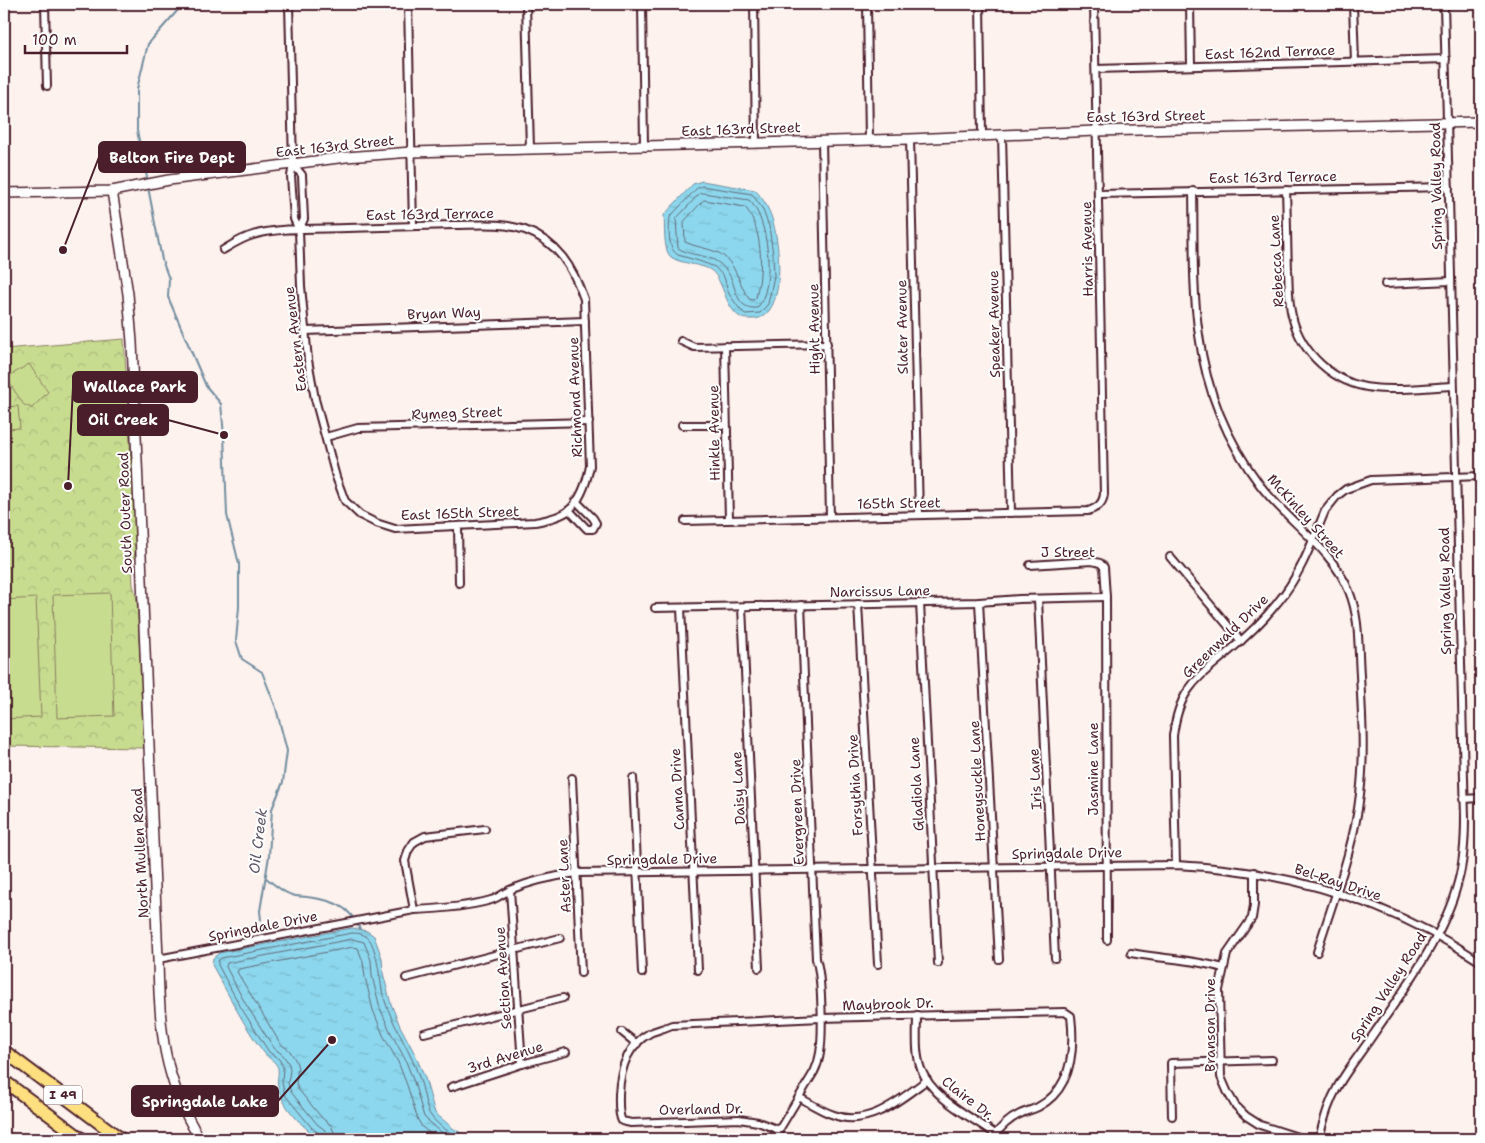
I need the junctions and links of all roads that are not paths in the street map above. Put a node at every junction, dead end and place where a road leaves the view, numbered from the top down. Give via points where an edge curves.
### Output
1 (45, 4) edge
2 (289, 4) edge
3 (408, 4) edge
4 (526, 4) edge
5 (642, 4) edge
6 (754, 4) edge
7 (867, 4) edge
8 (980, 4) edge
9 (1094, 4) edge
10 (1190, 4) edge
11 (1353, 4) edge
12 (1444, 4) edge
13 (1446, 59) junction
14 (1355, 62) junction
15 (1191, 66) junction
16 (1096, 70) junction
17 (47, 86) dead end
18 (1448, 122) junction
19 (1481, 122) edge
20 (1096, 131) junction
21 (1002, 134) junction
22 (982, 135) junction
23 (910, 139) junction
24 (869, 140) junction
25 (822, 141) junction
26 (756, 143) junction
27 (644, 146) junction
28 (530, 149) junction
29 (412, 152) junction
30 (293, 164) junction
31 (1449, 187) junction
32 (1286, 190) junction
33 (112, 191) junction
34 (1193, 191) junction
35 (4, 193) edge
36 (1098, 194) junction
37 (413, 226) junction
38 (299, 230) junction
39 (223, 250) dead end
40 (1451, 281) junction
41 (1385, 284) dead end
42 (585, 320) junction
43 (305, 331) junction
44 (681, 341) dead end
45 (827, 344) junction
46 (725, 346) junction
47 (1453, 386) junction
48 (589, 422) junction
49 (682, 425) dead end
50 (726, 425) junction
51 (326, 437) junction
52 (1481, 476) edge
53 (1455, 477) junction
54 (1104, 494) joint
55 (346, 501) joint
56 (576, 501) junction
57 (569, 510) junction
58 (1011, 513) junction
59 (919, 515) junction
60 (830, 517) junction
61 (729, 519) junction
62 (685, 521) dead end
63 (458, 526) junction
64 (1312, 540) junction
65 (1170, 557) dead end
66 (1030, 565) dead end
67 (459, 583) dead end
68 (1106, 598) junction
69 (1038, 599) junction
70 (979, 602) junction
71 (920, 603) junction
72 (858, 604) junction
73 (801, 606) junction
74 (742, 607) junction
75 (655, 608) dead end
76 (680, 608) junction
77 (1241, 641) junction
78 (148, 745) joint
79 (572, 778) dead end
80 (634, 778) dead end
81 (1481, 798) edge
82 (1463, 799) junction
83 (485, 829) dead end
84 (1106, 865) junction
85 (1176, 865) junction
86 (1051, 866) junction
87 (994, 867) junction
88 (933, 868) junction
89 (873, 869) junction
90 (754, 870) junction
91 (812, 870) junction
92 (693, 871) junction
93 (638, 872) junction
94 (1254, 872) junction
95 (576, 873) junction
96 (510, 890) junction
97 (1335, 892) junction
98 (414, 910) junction
99 (1436, 935) junction
100 (560, 938) dead end
101 (1107, 940) dead end
102 (514, 949) junction
103 (1316, 952) dead end
104 (1131, 953) dead end
105 (1055, 958) dead end
106 (158, 959) junction
107 (999, 959) dead end
108 (1481, 962) edge
109 (938, 963) dead end
110 (878, 964) dead end
111 (759, 968) dead end
112 (1223, 968) junction
113 (698, 970) dead end
114 (581, 973) dead end
115 (642, 973) dead end
116 (406, 978) dead end
117 (563, 998) dead end
118 (518, 1009) junction
119 (917, 1015) junction
120 (821, 1018) junction
121 (622, 1032) dead end
122 (424, 1033) dead end
123 (637, 1044) junction
124 (4, 1051) edge
125 (566, 1052) dead end
126 (1272, 1060) dead end
127 (1221, 1061) junction
128 (522, 1064) junction
129 (927, 1080) junction
130 (4, 1081) edge
131 (451, 1087) dead end
132 (800, 1098) junction
133 (1172, 1116) dead end
134 (622, 1121) joint
135 (779, 1130) junction
136 (994, 1137) edge
137 (82, 1139) edge
138 (121, 1139) edge
139 (200, 1139) edge
140 (776, 1139) edge
141 (1304, 1139) edge
142 (1318, 1139) edge

1 - 17 street
2 - 30 street, Eastern Avenue
3 - 29 street
4 - 28 street
5 - 27 street
6 - 26 street
7 - 24 street
8 - 22 street
9 - 16 street, Harris Avenue
10 - 15 street
11 - 14 street
12 - 13 street, Spring Valley Road
13 - 14 street, East 162nd Terrace
13 - 18 street, Spring Valley Road
14 - 15 street, East 162nd Terrace
15 - 16 street, East 162nd Terrace
16 - 20 street, Harris Avenue
18 - 19 street, East 163rd Street
18 - 20 street, East 163rd Street
18 - 31 street, Spring Valley Road
20 - 21 street, East 163rd Street
20 - 36 street, Harris Avenue
21 - 22 street, East 163rd Street
21 - 58 street, Speaker Avenue
22 - 23 street, East 163rd Street
23 - 24 street, East 163rd Street
23 - 59 street, Slater Avenue
24 - 25 street, East 163rd Street
25 - 26 street, East 163rd Street
25 - 45 street, Hight Avenue
26 - 27 street, East 163rd Street
27 - 28 street, East 163rd Street
28 - 29 street, East 163rd Street
29 - 30 street, East 163rd Street via 346,156
29 - 37 street
30 - 33 street, East 163rd Street
30 - 38 street, Eastern Avenue via 294,219
30 - 38 street, Eastern Avenue via 302,174 304,219
31 - 32 street, East 163rd Terrace
31 - 40 street, Spring Valley Road
32 - 34 street, East 163rd Terrace
32 - 47 street, Rebecca Lane via 1289,303 1296,328 1309,352 1326,369 1359,386
33 - 35 street, East 163rd Street
33 - 78 street, South Outer Road via 132,342
34 - 36 street, East 163rd Terrace
34 - 64 street, McKinley Street via 1198,330 1214,401 1232,442 1260,485 1283,513
36 - 54 street, Harris Avenue
37 - 38 street, East 163rd Terrace
37 - 42 street, East 163rd Terrace via 500,225 525,230 548,242 564,257 576,276 584,299
38 - 39 street, East 163rd Terrace via 254,234
38 - 43 street, Eastern Avenue
40 - 41 street
40 - 47 street, Spring Valley Road
42 - 43 street, Bryan Way
42 - 48 street, Richmond Avenue
43 - 51 street, Eastern Avenue via 315,399
44 - 46 street via 694,346
45 - 46 street
45 - 60 street, Hight Avenue
46 - 50 street, Hinkle Avenue
47 - 53 street, Spring Valley Road
48 - 51 street, Rymeg Street via 358,428
48 - 56 street, Richmond Avenue via 590,466
49 - 50 street
50 - 61 street, Hinkle Avenue
51 - 55 street, Eastern Avenue
52 - 53 street, Greenwald Drive
53 - 64 street, Greenwald Drive via 1371,480 1354,485 1331,503
53 - 82 street, Spring Valley Road
54 - 58 street, 165th Street via 1100,505 1088,511
55 - 63 street, East 165th Street via 360,515 376,524 395,528
56 - 57 street, East 165th Street
56 - 57 street via 593,518 596,523 593,529 587,529
57 - 63 street, East 165th Street via 535,522
58 - 59 street, 165th Street
59 - 60 street, 165th Street
60 - 61 street, 165th Street
61 - 62 street, 165th Street
63 - 67 street
64 - 77 street, Greenwald Drive via 1289,587
64 - 97 street, McKinley Street via 1342,576 1357,616 1362,775 1352,842
65 - 77 street
66 - 68 street, J Street via 1100,563 1104,567
68 - 69 street, Narcissus Lane
68 - 84 street, Jasmine Lane
69 - 70 street, Narcissus Lane
69 - 86 street, Iris Lane
70 - 71 street, Narcissus Lane
70 - 87 street, Honeysuckle Lane
71 - 72 street, Narcissus Lane
71 - 88 street, Gladiola Lane
72 - 73 street, Narcissus Lane
72 - 89 street, Forsythia Drive
73 - 74 street, Narcissus Lane
73 - 91 street, Evergreen Drive
74 - 76 street, Narcissus Lane
74 - 90 street, Daisy Lane
75 - 76 street, Narcissus Lane
76 - 92 street, Canna Drive
77 - 85 street, Greenwald Drive via 1198,677 1183,698 1177,715 1173,736
78 - 106 street, North Mullen Road
79 - 95 street, Aster Lane
80 - 93 street
81 - 82 street
82 - 99 street, Spring Valley Road via 1465,837 1461,867 1453,900
83 - 98 street via 425,836 414,842 404,861
84 - 85 street, Springdale Drive
84 - 86 street, Springdale Drive
84 - 101 street, Jasmine Lane
85 - 94 street, Bel-Ray Drive
86 - 87 street, Springdale Drive
86 - 105 street, Iris Lane
87 - 88 street, Springdale Drive
87 - 107 street, Honeysuckle Lane
88 - 89 street, Springdale Drive
88 - 109 street, Gladiola Lane
89 - 91 street, Springdale Drive
89 - 110 street, Forsythia Drive
90 - 91 street, Springdale Drive
90 - 92 street, Springdale Drive
90 - 111 street, Daisy Lane
91 - 120 street, Evergreen Drive
92 - 93 street, Springdale Drive
92 - 113 street, Canna Drive
93 - 95 street, Springdale Drive
93 - 115 street
94 - 97 street, Bel-Ray Drive
94 - 112 street, Branson Drive via 1252,918 1227,954
95 - 96 street, Springdale Drive
95 - 114 street, Aster Lane
96 - 98 street, Springdale Drive via 493,899 437,910
96 - 102 street, Section Avenue
97 - 99 street, Bel-Ray Drive via 1398,916
97 - 103 street, McKinley Street
98 - 106 street, Springdale Drive
99 - 108 street, Bel-Ray Drive
99 - 142 street, Spring Valley Road via 1396,1002 1337,1087
100 - 102 street
102 - 116 street
102 - 118 street, Section Avenue
104 - 112 street via 1198,961
106 - 139 street, North Mullen Road via 159,1005 166,1059 174,1088
112 - 127 street, Branson Drive via 1219,990
117 - 118 street
118 - 122 street
118 - 128 street, Section Avenue
119 - 120 street, Maybrook Dr.
119 - 129 street via 918,1055
119 - 136 street, Maybrook Dr. via 1065,1012 1071,1016 1072,1059 1056,1093 1007,1122
120 - 123 street, Maybrook Dr. via 672,1025 649,1034
120 - 132 street, Evergreen Drive via 819,1063
121 - 123 street
123 - 134 street, Maybrook Dr. via 629,1053 620,1078
124 - 138 highway, I 49
125 - 128 street, 3rd Avenue
126 - 127 street
127 - 133 street via 1171,1063
127 - 141 street, Branson Drive via 1221,1077 1228,1093 1246,1116 1275,1131
128 - 131 street, 3rd Avenue
129 - 132 street via 879,1112 863,1117 835,1116
129 - 136 street, Claire Dr.
130 - 137 highway, I 49
132 - 135 street, Evergreen Drive
134 - 135 street, Overland Dr. via 739,1119
135 - 140 street, Evergreen Drive

